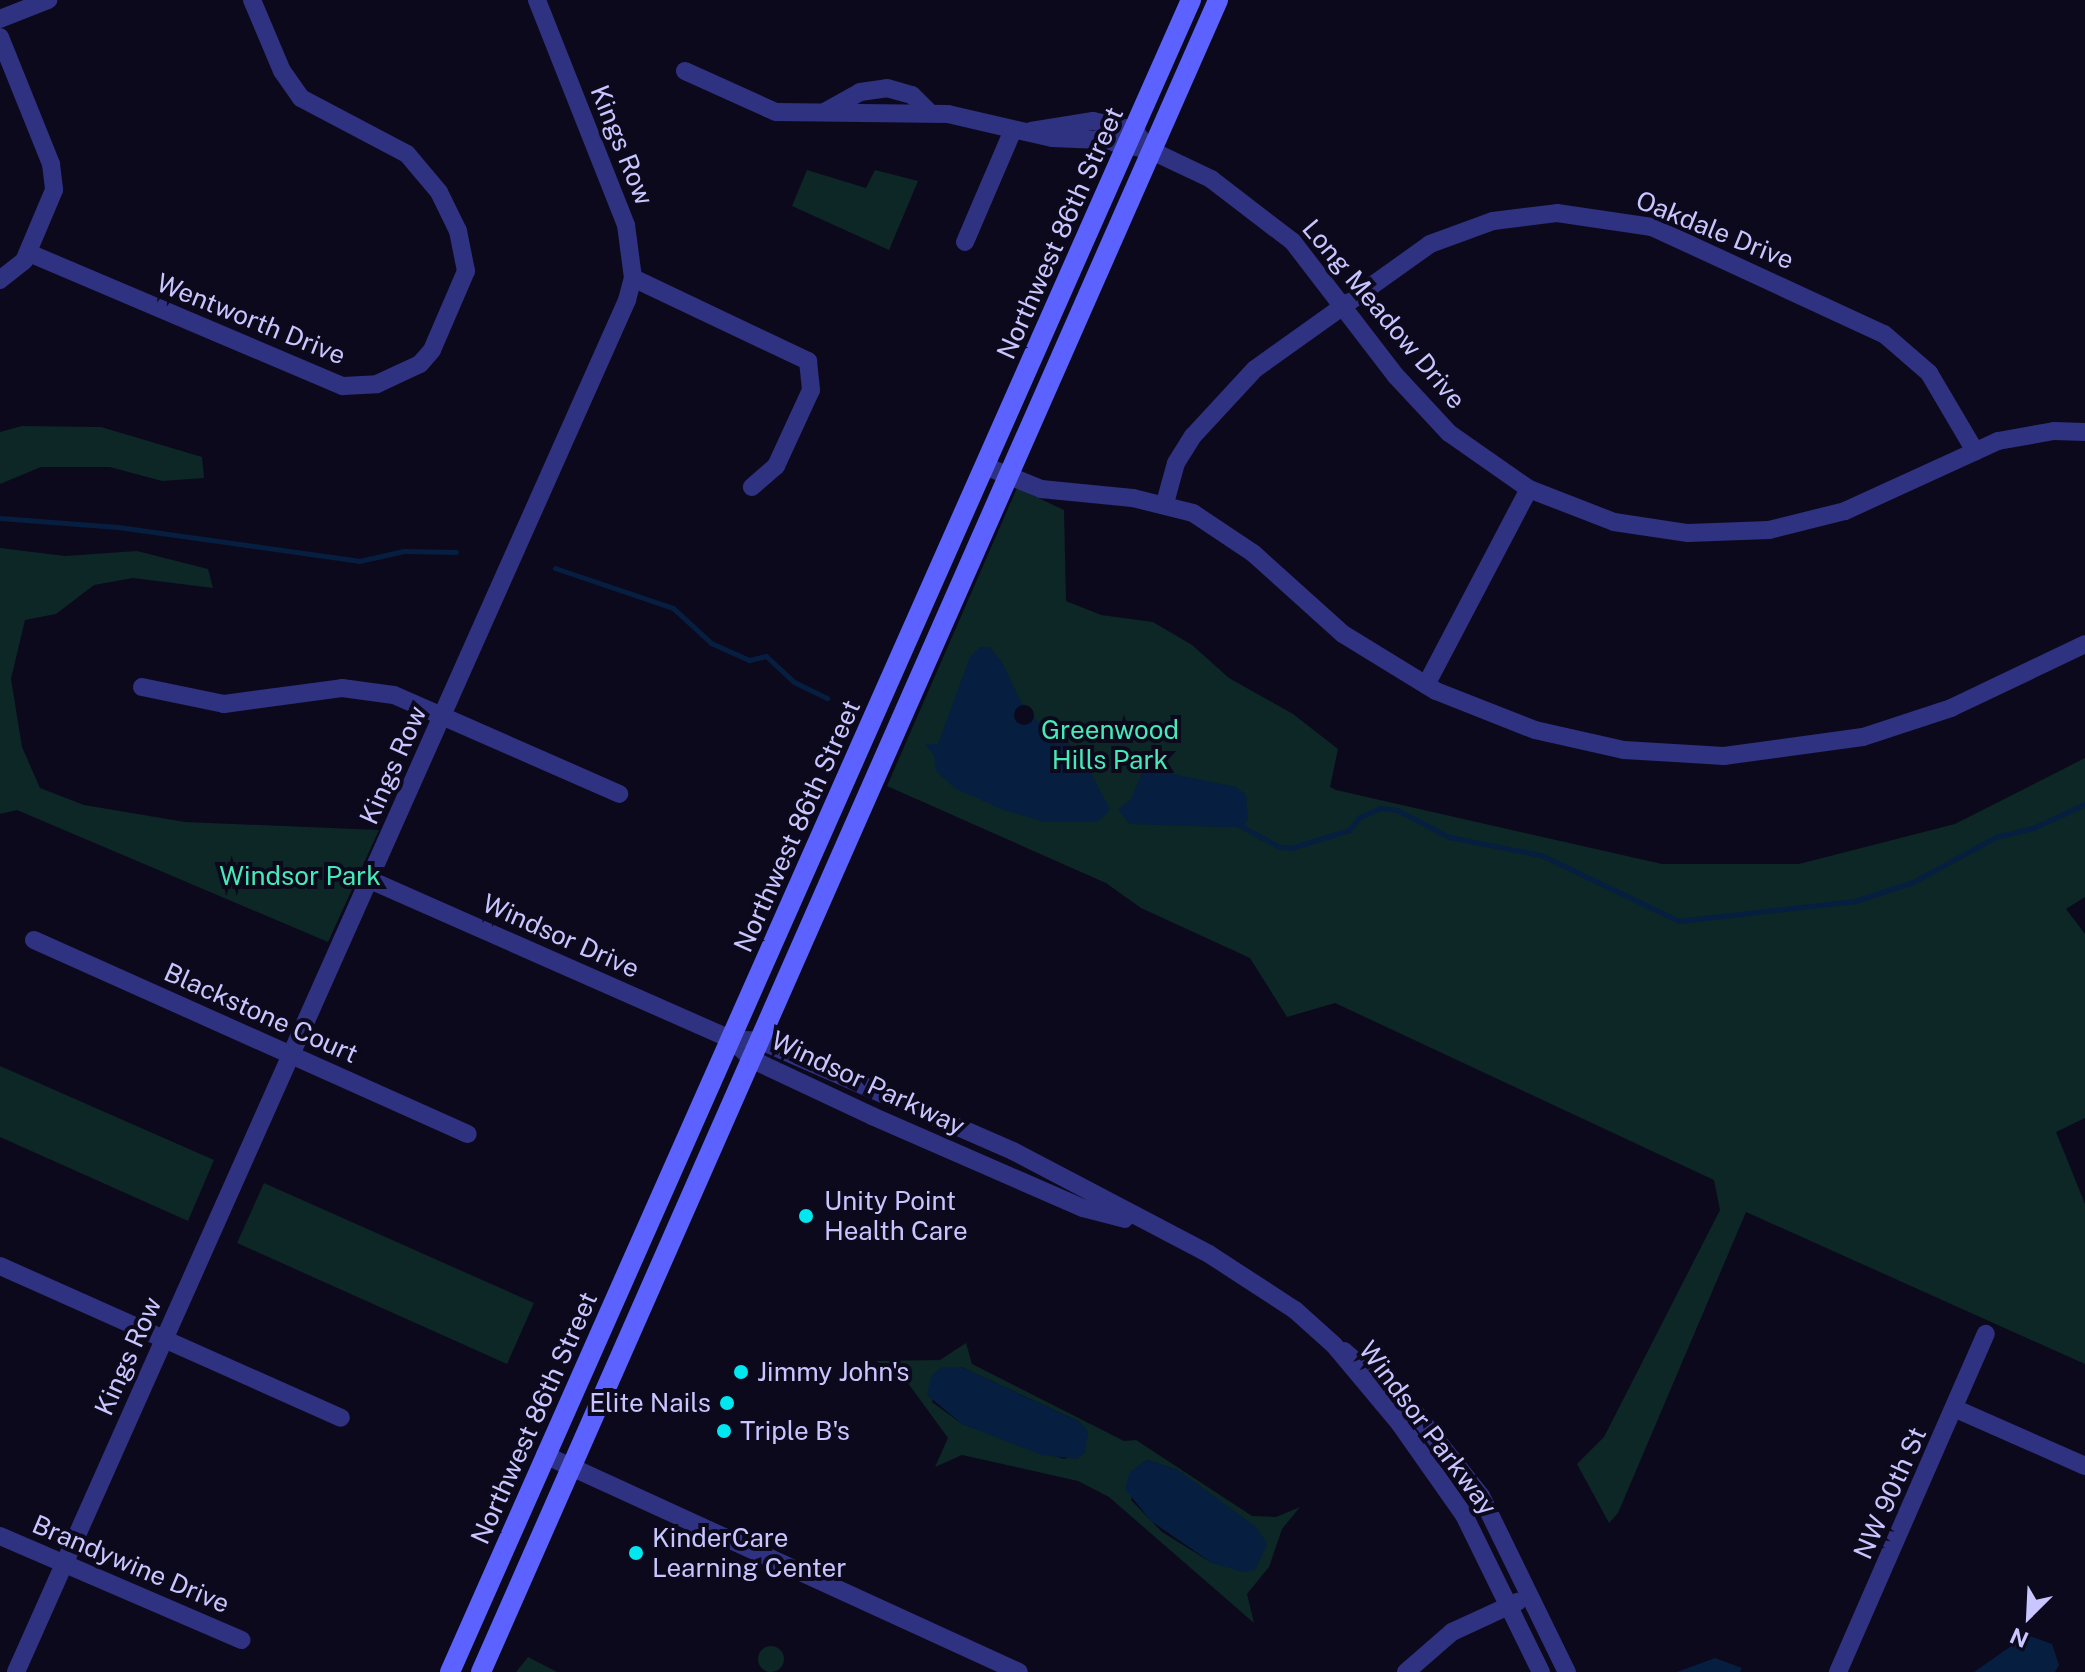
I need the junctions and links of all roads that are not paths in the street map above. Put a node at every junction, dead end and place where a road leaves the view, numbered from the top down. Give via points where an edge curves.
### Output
1 (48, 0) edge
2 (252, 0) edge
3 (537, 0) edge
4 (1191, 0) edge
5 (1218, 0) edge
6 (0, 19) edge
7 (0, 37) edge
8 (685, 71) dead end
9 (1022, 131) junction
10 (1130, 139) junction
11 (1150, 150) junction
12 (965, 242) dead end
13 (29, 253) junction
14 (633, 278) junction
15 (0, 280) edge
16 (1343, 304) junction
17 (2085, 432) edge
18 (1975, 451) junction
19 (985, 466) junction
20 (1010, 477) junction
21 (752, 487) dead end
22 (1529, 489) junction
23 (1165, 503) junction
24 (2085, 644) edge
25 (1426, 685) junction
26 (142, 687) dead end
27 (443, 715) junction
28 (619, 794) dead end
29 (370, 880) junction
30 (34, 940) dead end
31 (731, 1039) junction
32 (757, 1051) junction
33 (292, 1055) junction
34 (468, 1134) dead end
35 (0, 1266) edge
36 (1986, 1334) dead end
37 (165, 1340) junction
38 (1334, 1345) junction
39 (1956, 1409) junction
40 (341, 1418) dead end
41 (545, 1455) junction
42 (2085, 1466) edge
43 (572, 1467) junction
44 (0, 1536) edge
45 (63, 1564) junction
46 (1529, 1597) junction
47 (1508, 1605) junction
48 (242, 1640) dead end
49 (16, 1672) edge
50 (450, 1672) edge
51 (481, 1672) edge
52 (1019, 1672) edge
53 (1406, 1672) edge
54 (1541, 1672) edge
55 (1567, 1672) edge
56 (1838, 1672) edge

1 - 6 street
2 - 13 street, Wentworth Drive via 295,92 417,163 458,231 466,271 436,342 420,364 377,384 343,386
3 - 14 street, Kings Row via 626,225
4 - 10 main road, Northwest 86th Street
5 - 11 main road, Northwest 86th Street
7 - 13 street via 54,177 50,205
8 - 9 street via 776,112 823,113 871,88 912,95 929,112
9 - 10 street via 1093,121
9 - 12 street
10 - 11 street
10 - 19 main road, Northwest 86th Street
11 - 16 street, Long Meadow Drive via 1211,179 1268,217
11 - 20 main road, Northwest 86th Street
13 - 15 street
14 - 21 street via 808,361 811,390 776,466
14 - 27 street, Kings Row
16 - 18 street, Oakdale Drive via 1401,261 1462,230 1525,215 1619,219 1679,238 1884,334 1938,385
16 - 22 street, Long Meadow Drive via 1421,406 1476,456
16 - 23 street, Oakdale Drive via 1216,406 1176,463
17 - 18 street, Long Meadow Drive via 2026,434
18 - 22 street, Long Meadow Drive via 1845,511 1769,530 1727,534 1614,522
19 - 20 street
19 - 31 main road, Northwest 86th Street
20 - 23 street via 1068,494
20 - 32 main road, Northwest 86th Street
22 - 25 street
23 - 25 street via 1223,529 1343,634
24 - 25 street via 1904,725 1773,753 1673,755 1581,742 1489,714
26 - 27 street via 224,704 313,690 368,689
27 - 28 street
27 - 29 street, Kings Row
29 - 31 street, Windsor Drive
29 - 33 street, Kings Row
30 - 33 street, Blackstone Court
31 - 32 street, Windsor Parkway
31 - 41 main road, Northwest 86th Street
32 - 38 street, Windsor Parkway via 1083,1208 1155,1227 1253,1280
32 - 43 main road, Northwest 86th Street
33 - 34 street, Blackstone Court
33 - 37 street, Kings Row
35 - 37 street
36 - 39 street, NW 90th St
37 - 40 street
37 - 45 street, Kings Row
38 - 46 street, Windsor Parkway via 1362,1361 1450,1454 1481,1496
38 - 47 street, Windsor Parkway via 1400,1424 1464,1515
39 - 42 street
39 - 56 street, NW 90th St
41 - 43 street
41 - 50 main road, Northwest 86th Street
43 - 51 main road, Northwest 86th Street
43 - 52 street
44 - 45 street, Brandywine Drive
45 - 48 street, Brandywine Drive
45 - 49 street, Kings Row
46 - 47 street
46 - 55 street, Windsor Parkway
47 - 53 street via 1452,1632
47 - 54 street, Windsor Parkway

